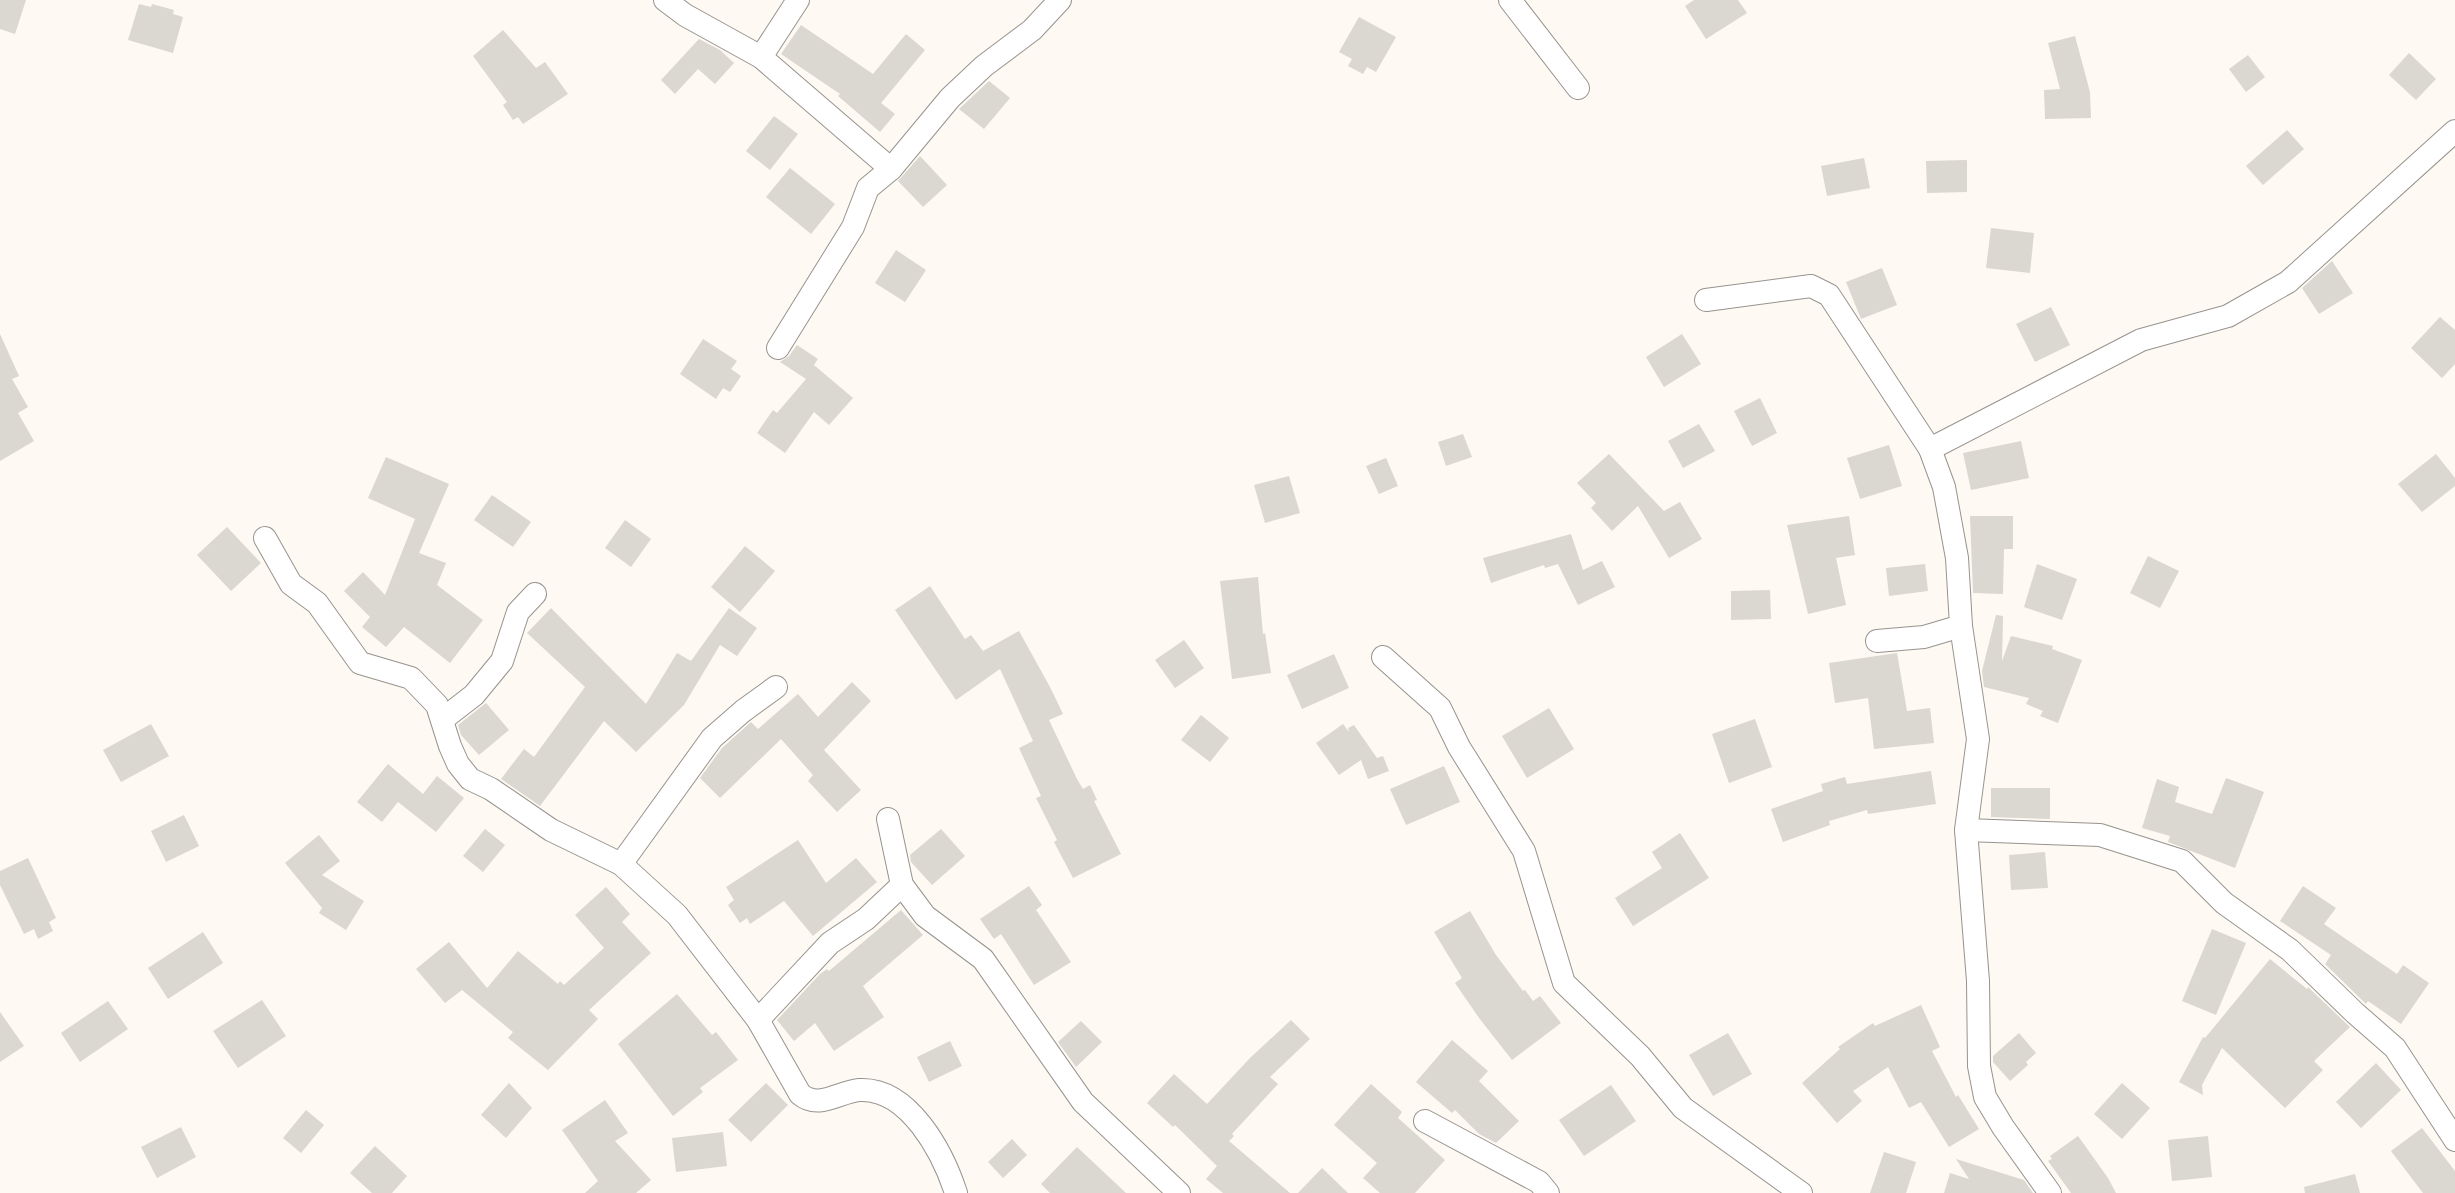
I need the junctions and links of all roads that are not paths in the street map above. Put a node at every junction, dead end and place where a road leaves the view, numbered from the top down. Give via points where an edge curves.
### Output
1 (665, 0) edge
2 (798, 0) edge
3 (1060, 0) edge
4 (1510, 0) edge
5 (761, 57) junction
6 (1578, 88) dead end
7 (2455, 131) edge
8 (891, 169) junction
9 (1706, 300) dead end
10 (778, 348) dead end
11 (1930, 449) junction
12 (265, 538) dead end
13 (535, 594) dead end
14 (1961, 626) junction
15 (1877, 641) dead end
16 (1383, 657) dead end
17 (776, 687) dead end
18 (443, 719) junction
19 (888, 819) dead end
20 (1966, 830) junction
21 (621, 864) junction
22 (902, 885) junction
23 (758, 1020) junction
24 (1425, 1121) dead end
25 (2455, 1140) edge
26 (956, 1193) edge
27 (1179, 1193) edge
28 (1548, 1193) edge
29 (1801, 1193) edge
30 (2050, 1193) edge

1 - 5 street
2 - 5 street
3 - 8 street via 950,98
4 - 6 street
5 - 8 street
7 - 11 street via 2288,282 2228,316 2141,340
8 - 10 street via 868,188 853,227
9 - 11 street via 1811,286 1829,295
11 - 14 street via 1944,487 1957,558
12 - 18 street via 291,584 317,603 360,663 411,678
13 - 18 street via 518,612 502,661 474,695
14 - 15 street via 1924,637
14 - 20 street via 1978,739
16 - 29 street via 1440,708 1524,851 1564,983 1640,1056 1683,1108
17 - 21 street via 712,738
18 - 21 street via 458,764 470,779 551,830
19 - 22 street
20 - 25 street via 2100,835 2182,861 2224,903 2290,950 2395,1048
20 - 30 street via 1985,1097
21 - 23 street via 677,915
22 - 23 street via 830,943
22 - 27 street via 925,916 983,959 1083,1102
23 - 26 street via 808,1100 878,1091 901,1106 927,1132
24 - 28 street via 1539,1182

